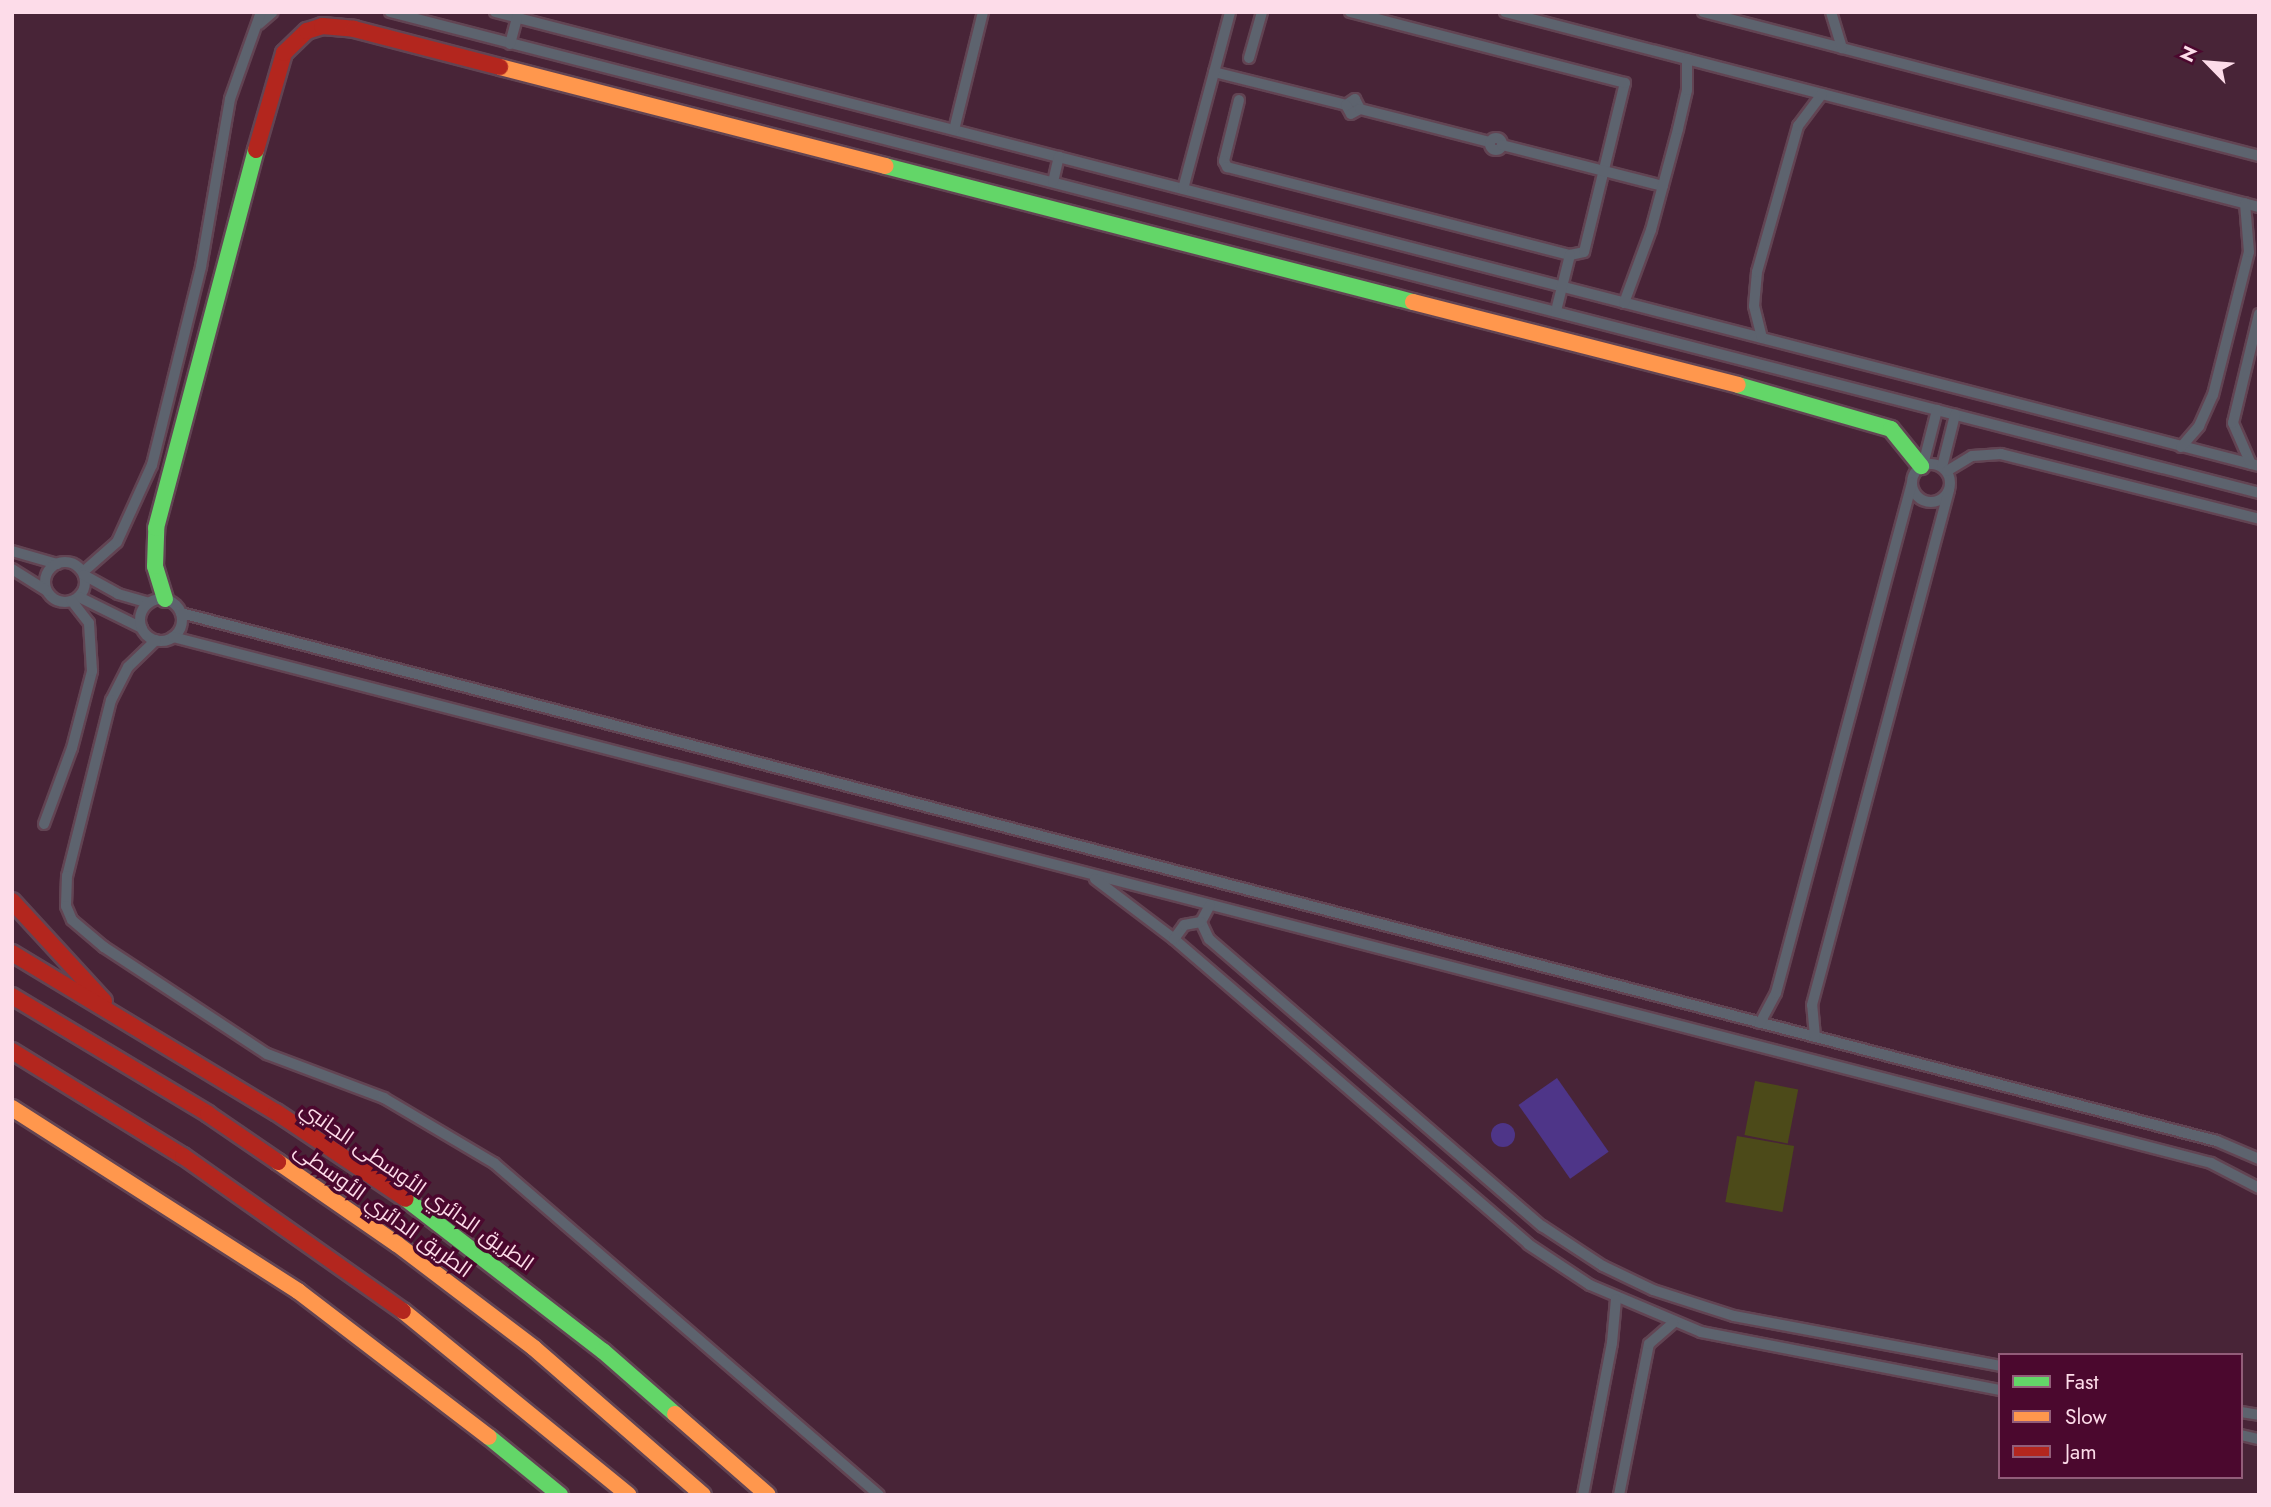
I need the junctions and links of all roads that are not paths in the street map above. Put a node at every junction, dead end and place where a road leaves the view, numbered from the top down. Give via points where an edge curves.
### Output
1 (261, 12) edge
2 (273, 12) edge
3 (390, 12) edge
4 (982, 12) edge
5 (1230, 12) edge
6 (1262, 12) edge
7 (1350, 12) edge
8 (1505, 12) edge
9 (1703, 12) edge
10 (1831, 12) edge
11 (497, 13) edge
12 (517, 18) junction
13 (259, 24) junction
14 (510, 44) junction
15 (1842, 48) junction
16 (1249, 58) dead end
17 (1687, 59) junction
18 (1214, 72) junction
19 (1822, 94) junction
20 (1239, 100) dead end
21 (954, 130) junction
22 (2259, 156) edge
23 (1059, 157) junction
24 (1605, 171) junction
25 (1053, 182) junction
26 (1663, 186) junction
27 (1184, 189) junction
28 (2245, 203) junction
29 (2259, 207) edge
30 (1570, 255) junction
31 (1562, 287) junction
32 (1624, 303) junction
33 (1556, 311) junction
34 (2259, 314) edge
35 (1762, 338) junction
36 (1937, 410) junction
37 (1955, 415) junction
38 (2181, 447) junction
39 (1922, 466) junction
40 (2255, 466) edge
41 (1944, 469) junction
42 (1912, 483) junction
43 (1949, 490) junction
44 (2259, 493) edge
45 (2259, 519) edge
46 (12, 551) edge
47 (57, 564) junction
48 (12, 569) edge
49 (84, 574) junction
50 (47, 591) junction
51 (76, 599) junction
52 (157, 601) junction
53 (181, 613) junction
54 (142, 628) junction
55 (173, 637) junction
56 (156, 640) junction
57 (864, 791) junction
58 (858, 814) junction
59 (44, 824) dead end
60 (1084, 872) junction
61 (12, 901) edge
62 (1210, 905) junction
63 (1201, 922) junction
64 (1174, 939) junction
65 (12, 953) edge
66 (1553, 969) junction
67 (1547, 992) junction
68 (12, 996) edge
69 (128, 1023) junction
70 (1760, 1023) junction
71 (1815, 1037) junction
72 (12, 1051) edge
73 (12, 1108) edge
74 (12, 1119) edge
75 (63, 1140) junction
76 (2217, 1141) junction
77 (2259, 1159) edge
78 (2210, 1163) junction
79 (2259, 1188) edge
80 (1616, 1299) junction
81 (1673, 1323) junction
82 (1998, 1366) edge
83 (1998, 1390) edge
84 (560, 1495) edge
85 (629, 1495) edge
86 (703, 1495) edge
87 (768, 1495) edge
88 (879, 1495) edge
89 (1583, 1495) edge
90 (1619, 1495) edge

1 - 13 street
2 - 13 street
3 - 14 street
4 - 21 street
5 - 18 street
6 - 16 street
7 - 24 street via 1625,83
8 - 17 street
9 - 15 street
10 - 15 street
11 - 12 street
12 - 14 street
12 - 21 street
13 - 49 street via 230,99 201,268 152,465 117,542
14 - 25 street
15 - 22 street
17 - 19 street
17 - 26 street via 1687,90
18 - 24 street via 1346,105 1355,99 1360,109 1489,142 1497,138 1502,145
18 - 27 street
19 - 28 street
19 - 35 street via 1798,126 1757,272 1754,306
20 - 30 street via 1224,161 1227,167
21 - 23 street
23 - 25 street
23 - 27 street
24 - 26 street
24 - 30 street via 1586,249 1580,255
25 - 33 street
26 - 32 street
27 - 31 street
28 - 29 street
28 - 38 street via 2249,252 2213,395 2199,426
30 - 31 street
31 - 32 street
31 - 33 street
32 - 35 street
33 - 36 street
34 - 40 street via 2233,423
35 - 38 street
36 - 37 street
36 - 39 street
37 - 41 street
37 - 44 street
38 - 40 street
39 - 41 street
39 - 42 street
39 - 52 main road via 1891,429 1861,417 364,32 322,26 307,31 284,53 156,528
41 - 43 street
41 - 45 street via 1972,456 2001,454
42 - 43 street via 1916,495 1928,502 1940,500
42 - 70 street via 1776,993
43 - 71 street via 1812,1004
46 - 47 street
47 - 49 street via 72,563
47 - 50 street via 47,575
48 - 50 street
49 - 51 street
49 - 52 street via 118,594
50 - 51 street via 57,600
51 - 54 street
51 - 59 street via 89,623 92,671 76,736
52 - 53 street
52 - 54 street via 141,614
53 - 55 street via 181,626
53 - 57 street
54 - 56 street
55 - 56 street
55 - 58 street
56 - 88 street via 128,667 111,700 67,876 66,906 72,920 104,947 256,1048 384,1098 494,1163
57 - 58 street
57 - 66 street
58 - 60 street
60 - 62 street
60 - 64 street
61 - 69 main road
62 - 63 street
62 - 67 street
63 - 64 street via 1184,925
63 - 82 street via 1209,939 1532,1217 1603,1266 1662,1294 1734,1316
64 - 80 street via 1528,1244
65 - 69 main road, الطريق الدائري الأوسطى الجانبي
66 - 67 street
66 - 70 street
67 - 78 street
68 - 86 main road, الطريق الدائري الأوسطى via 218,1121 397,1244 534,1348
69 - 87 main road, الطريق الدائري الأوسطى الجانبي via 325,1144 467,1244 603,1350
70 - 71 street
71 - 76 street
72 - 85 main road via 164,1143 324,1251 468,1360
73 - 75 main road
74 - 75 main road
75 - 84 main road via 309,1299
76 - 77 street
76 - 78 street
78 - 79 street
80 - 81 street
80 - 89 street via 1615,1328
81 - 83 street via 1728,1339
81 - 90 street via 1649,1344

